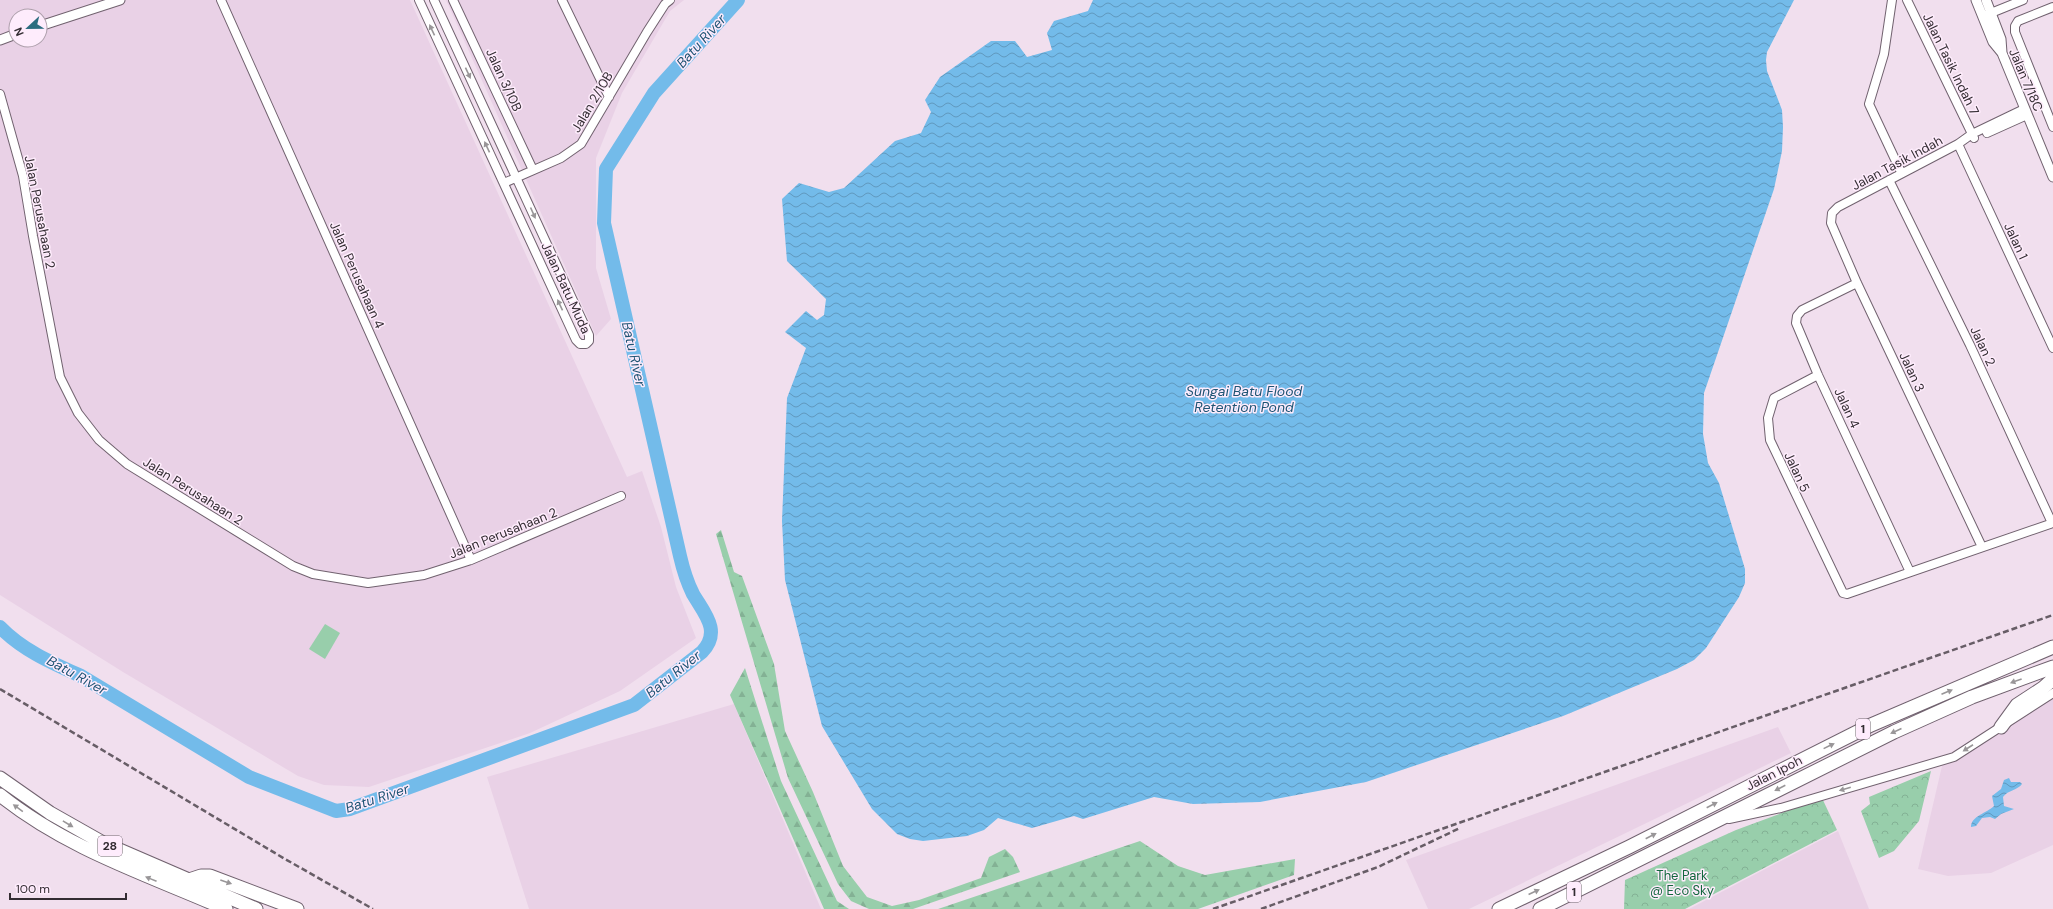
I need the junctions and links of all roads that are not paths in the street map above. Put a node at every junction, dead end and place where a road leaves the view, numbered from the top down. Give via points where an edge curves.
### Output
1 (120, 0) edge
2 (221, 0) edge
3 (419, 0) edge
4 (434, 0) edge
5 (453, 0) edge
6 (562, 0) edge
7 (670, 0) edge
8 (1892, 0) edge
9 (1908, 0) edge
10 (1976, 0) edge
11 (1986, 0) edge
12 (2023, 0) edge
13 (94, 4) edge
14 (2053, 7) edge
15 (1987, 15) junction
16 (48, 23) edge
17 (2002, 53) junction
18 (0, 94) edge
19 (609, 97) junction
20 (2025, 112) junction
21 (2053, 127) edge
22 (1971, 137) junction
23 (1958, 144) junction
24 (533, 170) junction
25 (1901, 172) junction
26 (517, 177) junction
27 (2053, 177) edge
28 (1889, 180) junction
29 (504, 183) junction
30 (1838, 207) joint
31 (1857, 283) junction
32 (2053, 348) edge
33 (1818, 375) junction
34 (621, 496) dead end
35 (2053, 523) edge
36 (1982, 547) junction
37 (471, 560) junction
38 (1910, 572) junction
39 (2053, 647) edge
40 (2053, 667) edge
41 (2053, 679) edge
42 (2053, 693) edge
43 (2001, 727) junction
44 (0, 778) edge
45 (0, 795) edge
46 (1713, 822) junction
47 (188, 887) junction
48 (206, 909) edge
49 (226, 909) edge
50 (256, 909) edge
51 (297, 909) edge
52 (1499, 909) edge
53 (1540, 909) edge

1 - 13 street
2 - 37 street, Jalan Perusahaan 4
29 -> 3 street, Jalan Batu Muda
4 -> 26 street, Jalan Batu Muda
5 - 24 street, Jalan 3/10B
6 - 19 street
7 - 19 street, Jalan 2/10B via 647,32
8 - 25 street via 1884,54 1869,104
9 - 22 street, Jalan Tasik Indah 7
10 - 15 street
11 - 15 street
12 - 15 street
13 - 16 street
14 - 21 street, Jalan 7/18C via 2018,21 2015,26 2015,32
15 - 17 street, Jalan 7/18C via 2001,39
15 - 17 street, Jalan 7/18C via 1992,42
17 - 20 street, Jalan 7/18C
18 - 37 street, Jalan Perusahaan 2 via 23,176 32,236 60,377 78,413 99,440 144,475 293,566 312,574 377,583 424,575
19 - 24 street, Jalan 2/10B via 581,144 561,158
20 - 22 street, Jalan Tasik Indah
20 - 27 street, Jalan 7/18C
22 - 23 street, Jalan Tasik Indah
23 - 25 street, Jalan Tasik Indah
23 - 32 street, Jalan 1
24 - 26 street, Jalan 2/10B
25 - 28 street, Jalan Tasik Indah
26 - 29 street, Jalan 2/10B
26 -> 29 street, Jalan Batu Muda via 589,335 586,344 580,344 576,340
28 - 30 street, Jalan Tasik Indah
28 - 35 street, Jalan 2
30 - 31 street, Jalan 3 via 1832,213 1831,223
31 - 33 street, Jalan 4 via 1802,310 1797,316 1796,322
31 - 36 street, Jalan 3
33 - 38 street, Jalan 4
33 - 38 street, Jalan 5 via 1774,398 1768,418 1770,440 1841,590 1847,594
34 - 37 street, Jalan Perusahaan 2
35 - 36 street
36 - 38 street
52 -> 39 highway, Jalan Ipoh / 1 via 1629,847 1871,725
40 -> 46 highway, Jalan Ipoh / 1 via 1972,697 1894,732
41 - 43 highway via 2017,705
42 - 43 street
43 -> 46 street via 1954,757 1781,808
44 -> 47 highway, 28 via 74,828
47 -> 45 highway, 28 via 98,855 30,817
46 - 53 highway, Jalan Ipoh / 1
47 - 48 highway
47 - 49 highway, 28
47 - 50 highway, 28
47 -> 51 highway via 201,876 210,876

